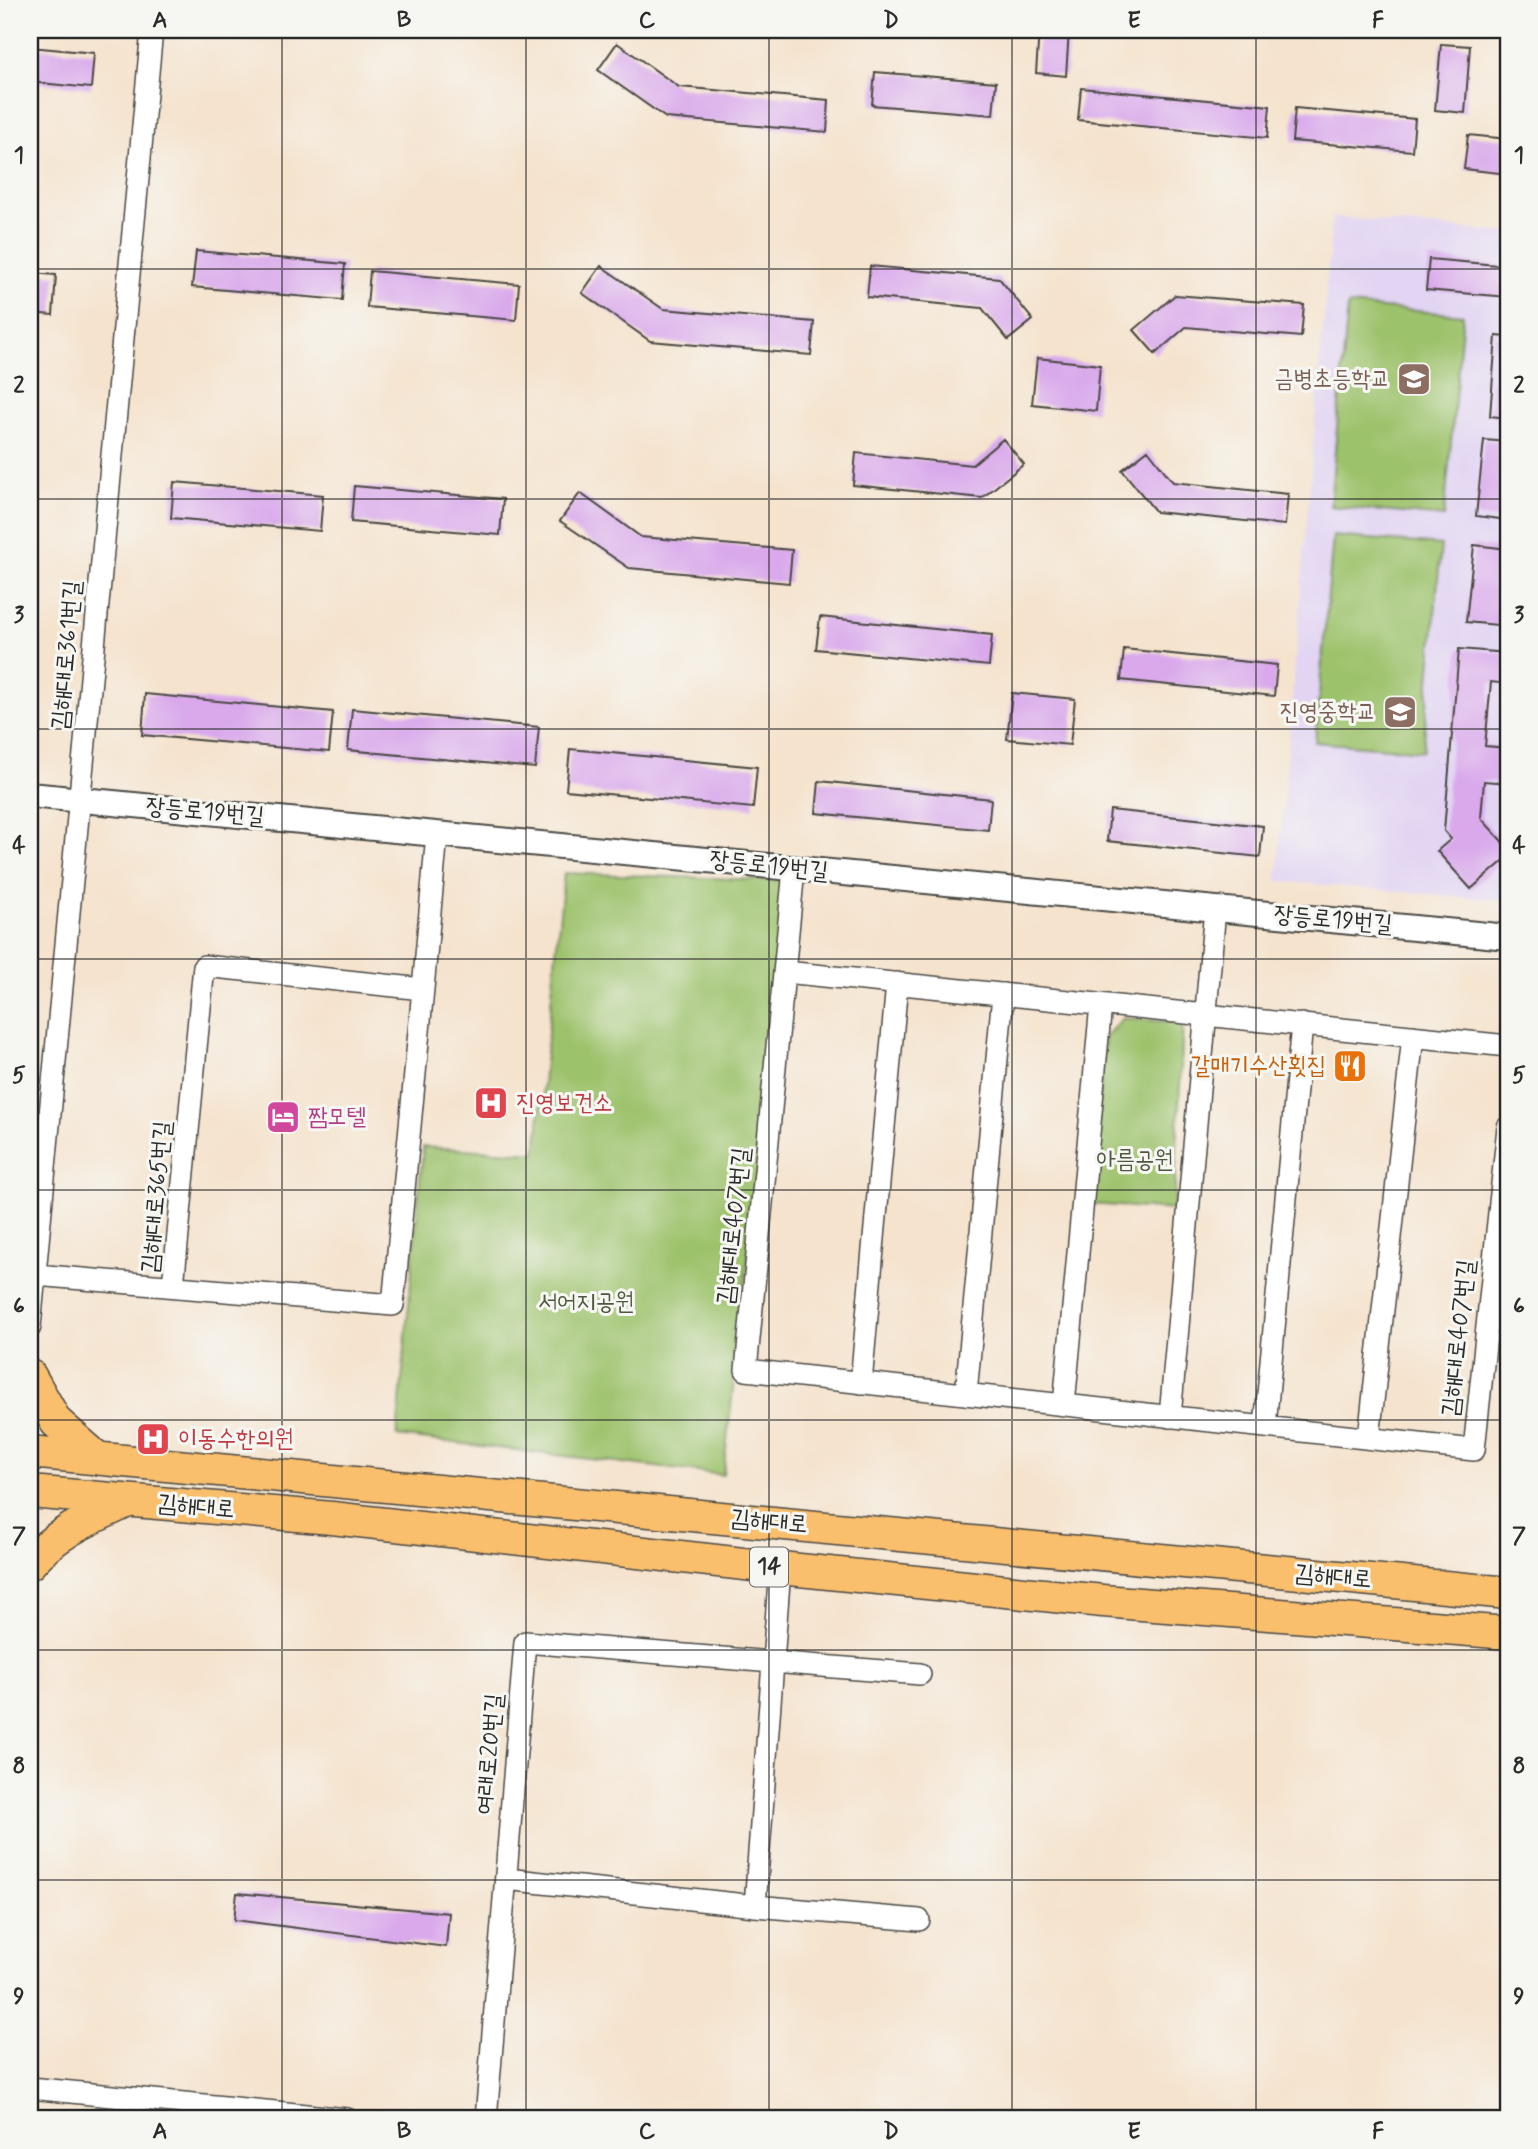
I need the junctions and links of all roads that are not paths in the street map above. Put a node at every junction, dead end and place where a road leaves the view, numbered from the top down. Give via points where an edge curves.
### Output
1 (152, 30) edge
2 (30, 795) edge
3 (80, 800) junction
4 (437, 834) junction
5 (794, 869) junction
6 (1215, 909) junction
7 (1508, 937) edge
8 (785, 972) junction
9 (897, 983) junction
10 (423, 989) junction
11 (1003, 994) junction
12 (1101, 1004) junction
13 (1207, 1015) junction
14 (1303, 1024) junction
15 (1413, 1036) junction
16 (1508, 1046) edge
17 (40, 1112) edge
18 (1508, 1127) edge
19 (1502, 1250) edge
20 (35, 1275) junction
21 (173, 1286) junction
22 (30, 1327) edge
23 (30, 1376) edge
24 (861, 1382) junction
25 (966, 1394) junction
26 (1064, 1405) junction
27 (1170, 1417) junction
28 (1265, 1427) junction
29 (1369, 1438) junction
30 (30, 1452) edge
31 (97, 1458) junction
32 (30, 1493) edge
33 (128, 1501) junction
34 (30, 1563) edge
35 (780, 1569) junction
36 (1508, 1593) edge
37 (1508, 1633) edge
38 (774, 1662) junction
39 (920, 1674) dead end
40 (506, 1879) junction
41 (755, 1906) junction
42 (919, 1920) dead end
43 (30, 2088) edge
44 (347, 2119) edge
45 (486, 2119) edge

1 - 3 street, 김해대로361번길
2 - 3 street, 장등로19번길
3 - 4 street, 장등로19번길
3 - 17 street, 김해대로361번길
4 - 5 street, 장등로19번길
4 - 10 street, 김해대로365번길
5 - 6 street, 장등로19번길
5 - 8 street, 김해대로407번길
6 - 7 street, 장등로19번길
6 - 13 street
8 - 9 street
8 - 24 street, 김해대로407번길 via 746,1370
9 - 11 street
9 - 24 street
10 - 21 street, 김해대로365번길 via 393,1305
10 - 21 street, 김해대로365번길 via 204,965
11 - 12 street
11 - 25 street
12 - 13 street
12 - 26 street
13 - 14 street
13 - 27 street
14 - 15 street
14 - 28 street
15 - 16 street
15 - 29 street
17 - 20 street, 김해대로361번길
18 - 19 street, 김해대로407번길
19 - 29 street, 김해대로407번길 via 1474,1450
20 - 21 street
20 - 22 street, 김해대로361번길
23 - 31 main road via 56,1422
24 - 25 street, 김해대로407번길
25 - 26 street, 김해대로407번길
26 - 27 street, 김해대로407번길
27 - 28 street, 김해대로407번길
28 - 29 street, 김해대로407번길
30 - 31 main road, 김해대로 / 14
31 - 36 main road, 김해대로 / 14
32 - 33 main road, 김해대로 / 14
33 - 34 main road via 57,1537
33 - 35 main road, 김해대로 / 14 via 332,1518
35 - 37 main road, 김해대로 / 14 via 1103,1601
35 - 38 street, 김해대로
38 - 39 street
38 - 40 street, 여래로20번길 via 525,1642
38 - 41 street, 김해대로
40 - 41 street
40 - 45 street, 여래로20번길
41 - 42 street
43 - 44 street

